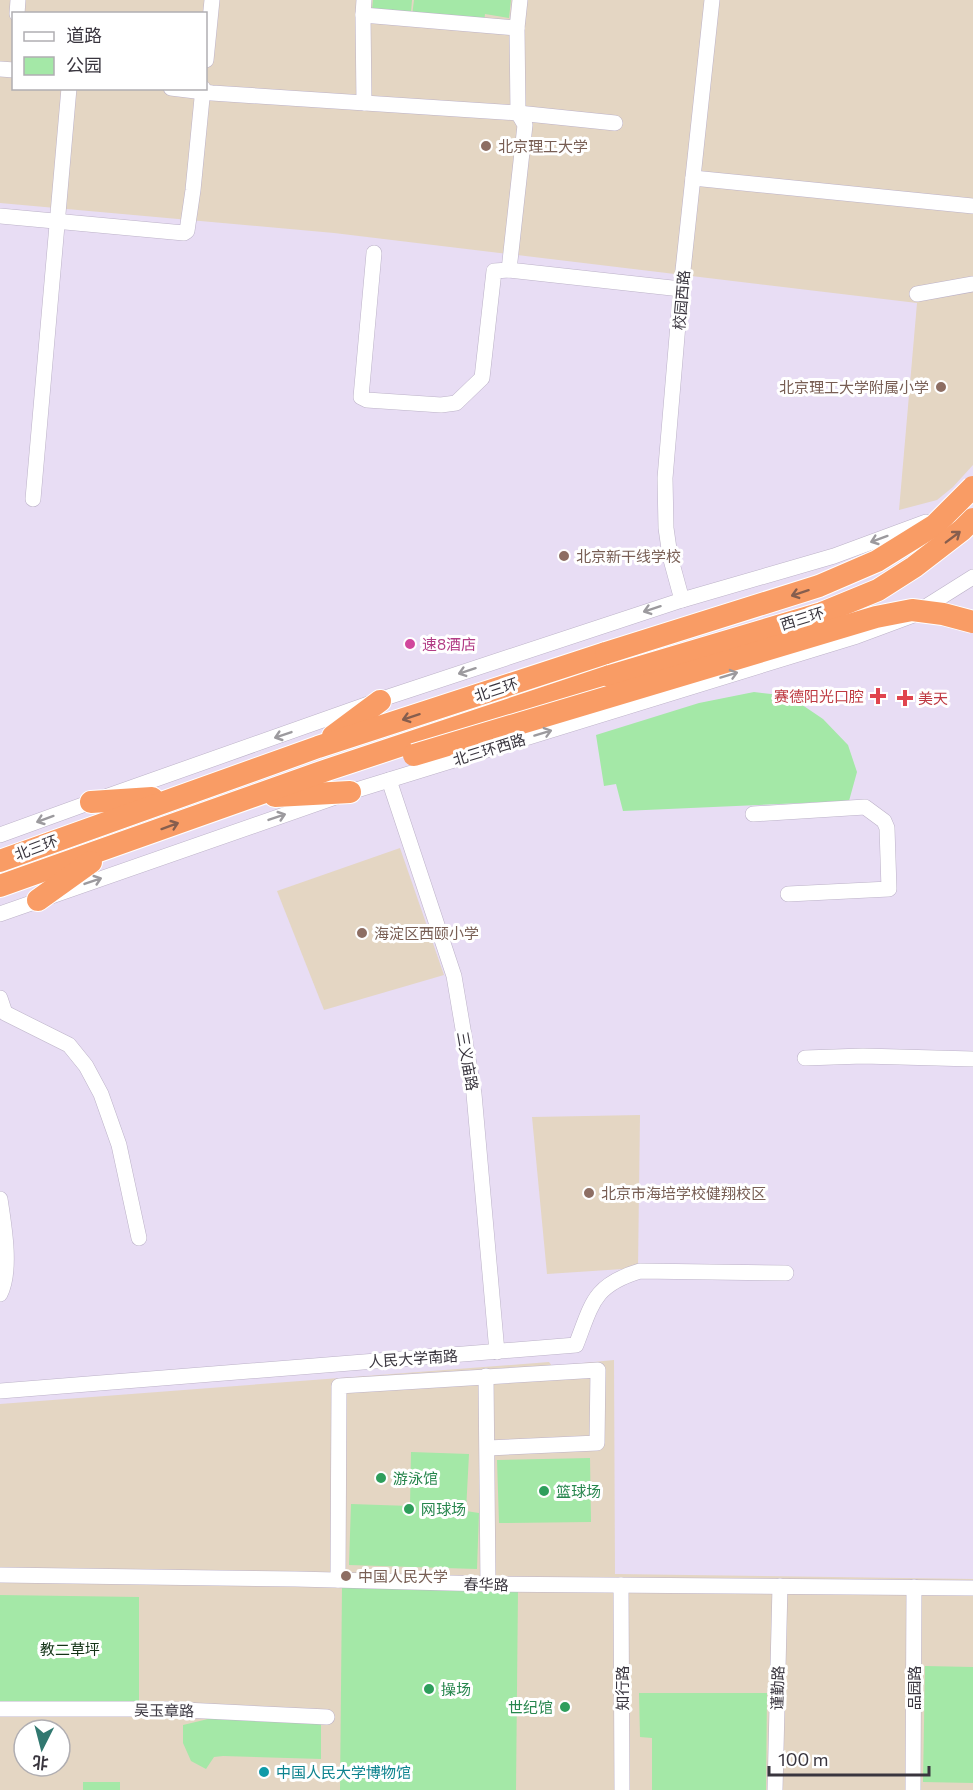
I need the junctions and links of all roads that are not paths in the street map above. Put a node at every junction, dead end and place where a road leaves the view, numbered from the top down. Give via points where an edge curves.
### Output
1 (212, 0) edge
2 (520, 0) edge
3 (712, 0) edge
4 (363, 7) edge
5 (517, 28) junction
6 (207, 50) edge
7 (69, 90) edge
8 (203, 90) edge
9 (364, 103) junction
10 (518, 113) junction
11 (615, 123) dead end
12 (693, 178) junction
13 (973, 206) edge
14 (0, 216) edge
15 (59, 221) junction
16 (375, 253) dead end
17 (509, 270) junction
18 (973, 284) edge
19 (681, 290) junction
20 (917, 294) dead end
21 (973, 487) edge
22 (33, 499) dead end
23 (973, 505) edge
24 (973, 519) edge
25 (834, 556) junction
26 (973, 577) edge
27 (682, 600) junction
28 (911, 616) junction
29 (973, 622) edge
30 (973, 632) edge
31 (857, 636) junction
32 (610, 676) joint
33 (380, 701) junction
34 (318, 747) junction
35 (327, 770) junction
36 (389, 780) junction
37 (350, 792) junction
38 (177, 797) junction
39 (249, 797) junction
40 (91, 802) junction
41 (753, 814) dead end
42 (0, 836) edge
43 (115, 845) junction
44 (0, 861) edge
45 (0, 886) edge
46 (788, 894) dead end
47 (38, 900) junction
48 (0, 914) edge
49 (2, 1012) edge
50 (805, 1058) dead end
51 (973, 1059) edge
52 (0, 1199) edge
53 (139, 1238) dead end
54 (786, 1273) dead end
55 (0, 1294) edge
56 (497, 1352) junction
57 (486, 1376) junction
58 (0, 1391) edge
59 (488, 1448) junction
60 (0, 1575) edge
61 (338, 1580) junction
62 (488, 1584) junction
63 (621, 1585) junction
64 (780, 1586) junction
65 (914, 1587) junction
66 (973, 1588) edge
67 (0, 1709) edge
68 (327, 1717) dead end
69 (622, 1790) edge
70 (775, 1790) edge
71 (913, 1790) edge

1 - 6 street
2 - 5 street
3 - 12 street, 校园西路
4 - 5 street
4 - 9 street
5 - 10 street
7 - 15 street
8 - 9 street
8 - 15 street via 187,231
9 - 10 street
10 - 11 street
10 - 17 street via 525,125
12 - 13 street
12 - 19 street, 校园西路
14 - 15 street
15 - 22 street
16 - 17 street via 361,397 367,400 456,403 482,378 494,271
17 - 19 street
18 - 20 street
19 - 27 street, 校园西路 via 665,478 666,528
21 -> 34 highway, 北三环, bridge via 935,525 877,561 819,586
23 -> 25 street
32 -> 24 highway, 西三环, bridge via 822,613 878,590 914,567
25 - 27 street
25 - 31 street
26 - 28 street, 北三环西路
27 -> 33 street
28 - 30 street
28 - 31 street, 北三环西路
29 - 35 highway, bridge via 912,610 876,617 414,756
36 -> 31 street, 北三环西路
32 - 35 highway, 北三环
33 - 34 highway
33 -> 40 street
34 - 38 highway, 北三环
35 - 39 highway, 北三环
36 - 37 street, 北三环西路
36 - 56 street, 三义庙路 via 454,976 474,1094
37 - 39 highway
47 -> 37 street, 北三环西路
38 - 40 highway
38 - 44 highway, 北三环
43 -> 39 highway, 北三环
40 -> 42 street
41 - 46 street via 865,807 884,820 889,890
43 - 45 highway, 北三环
43 - 47 highway
47 - 48 street, 北三环西路
49 - 53 street via 69,1045 86,1065 119,1145
50 - 51 street
52 - 55 street via 6,1260
54 - 56 street, 人民大学南路 via 640,1271 619,1278 593,1301 576,1346
56 - 58 street, 人民大学南路
57 - 59 street
57 - 59 street via 598,1370 597,1443
57 - 61 street via 339,1386
59 - 62 street
60 - 61 street, 春华路
61 - 62 street, 春华路
62 - 63 street, 春华路
63 - 64 street, 春华路
63 - 69 street, 知行路
64 - 65 street, 春华路
64 - 70 street, 谨勤路
65 - 66 street, 春华路
65 - 71 street, 品园路
67 - 68 street, 吴玉章路 via 164,1709

